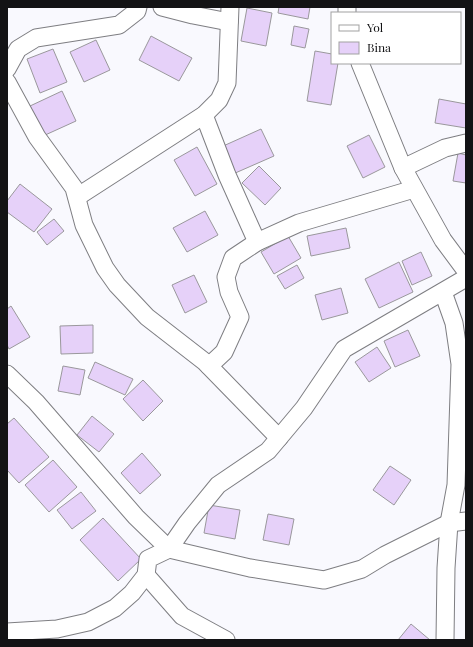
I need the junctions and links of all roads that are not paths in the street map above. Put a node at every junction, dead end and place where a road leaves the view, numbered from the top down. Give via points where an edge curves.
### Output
1 (138, 7) edge
2 (162, 7) edge
3 (229, 14) edge
4 (360, 64) edge
5 (7, 69) edge
6 (7, 82) edge
7 (204, 115) junction
8 (466, 143) edge
9 (403, 168) junction
10 (414, 189) junction
11 (76, 197) junction
12 (257, 242) junction
13 (466, 271) edge
14 (466, 278) edge
15 (442, 292) junction
16 (209, 366) junction
17 (7, 374) edge
18 (279, 438) junction
19 (466, 521) edge
20 (449, 523) junction
21 (169, 549) junction
22 (146, 575) junction
23 (7, 632) edge
24 (226, 640) edge
25 (445, 640) edge

1 - 5 street via 137,11 119,25 36,38 18,49
2 - 3 street via 193,15
3 - 7 street via 226,82 219,100
4 - 9 street
6 - 11 street via 37,137 74,188
7 - 11 street
7 - 12 street
8 - 9 street via 445,148
9 - 10 street
10 - 12 street via 299,223
10 - 13 street via 443,240
11 - 16 street via 84,225 105,268 117,285 147,317
12 - 16 street via 233,258 226,277 229,292 240,316 224,352
14 - 15 street
15 - 18 street via 344,349 304,408
15 - 20 street via 454,323 460,364 456,484
16 - 18 street
17 - 21 street via 36,402 136,517
18 - 21 street via 268,451 218,485
19 - 20 street
20 - 21 street via 362,569 324,580 250,568
20 - 25 street
21 - 22 street via 148,558
22 - 23 street via 132,593 115,608 88,622 57,629
22 - 24 street via 182,616

